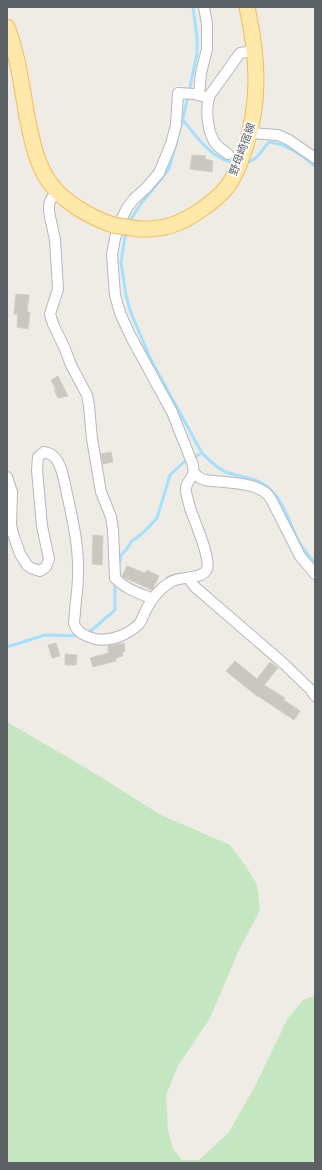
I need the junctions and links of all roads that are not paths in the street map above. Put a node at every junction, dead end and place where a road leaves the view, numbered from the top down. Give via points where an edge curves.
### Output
1 (204, 7) edge
2 (247, 7) edge
3 (7, 27) edge
4 (255, 51) junction
5 (197, 95) junction
6 (209, 98) junction
7 (250, 133) junction
8 (315, 158) edge
9 (236, 159) junction
10 (57, 191) junction
11 (194, 469) junction
12 (7, 477) edge
13 (315, 574) edge
14 (188, 578) junction
15 (152, 599) junction
16 (315, 696) edge

1 - 5 street via 207,49
2 - 4 main road, 野母崎宿線
3 - 10 main road, 野母崎宿線 via 18,66 31,139 38,161
4 - 6 street via 240,54
4 - 7 main road, 野母崎宿線 via 257,86
5 - 6 street
5 - 11 street via 178,94 176,125 164,162 147,187 127,208 115,238 112,256 114,295 120,313 172,412
6 - 9 street via 208,119 212,139
7 - 8 street via 278,135
7 - 9 main road, 野母崎宿線
9 - 10 main road, 野母崎宿線, bridge via 226,187 212,202 184,221 158,229 139,229 101,221 81,211
10 - 15 street via 49,206 55,240 58,289 50,314 67,357 86,394 101,492 111,517 117,581
11 - 13 street via 200,478 205,480 252,486 267,494 300,556
11 - 14 street via 186,490 208,567 204,573
12 - 15 street via 12,492 11,525 20,554 27,565 40,571 46,567 49,559 42,526 38,457 48,452 58,463 77,541 78,575 74,623 79,632 94,639 122,635 139,624
14 - 15 street via 170,582
14 - 16 street via 195,587 283,663

